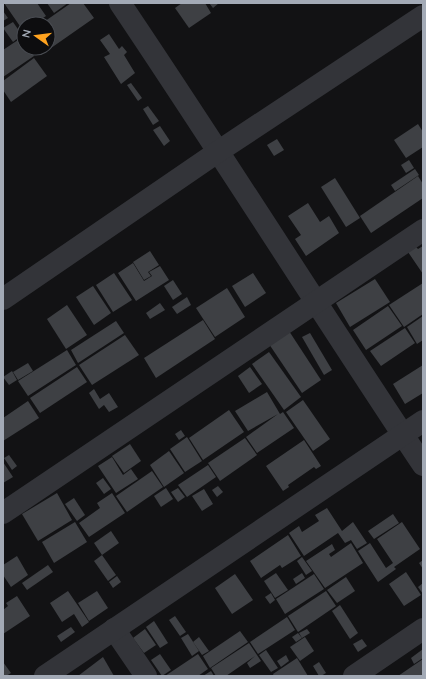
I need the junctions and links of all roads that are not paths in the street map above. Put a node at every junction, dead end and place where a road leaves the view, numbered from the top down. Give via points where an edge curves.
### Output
1 (120, 3) edge
2 (423, 16) edge
3 (219, 151) junction
4 (423, 230) edge
5 (3, 299) edge
6 (315, 303) junction
7 (423, 421) edge
8 (403, 434) junction
9 (423, 465) edge
10 (3, 513) edge
11 (114, 629) junction
12 (423, 629) edge
13 (45, 676) edge
14 (146, 676) edge
15 (354, 676) edge

1 - 3 street
2 - 3 street
3 - 5 street
3 - 6 street
4 - 6 street
6 - 8 street
6 - 10 street
7 - 8 street
8 - 9 street
8 - 11 street
11 - 13 street
11 - 14 street
12 - 15 street

